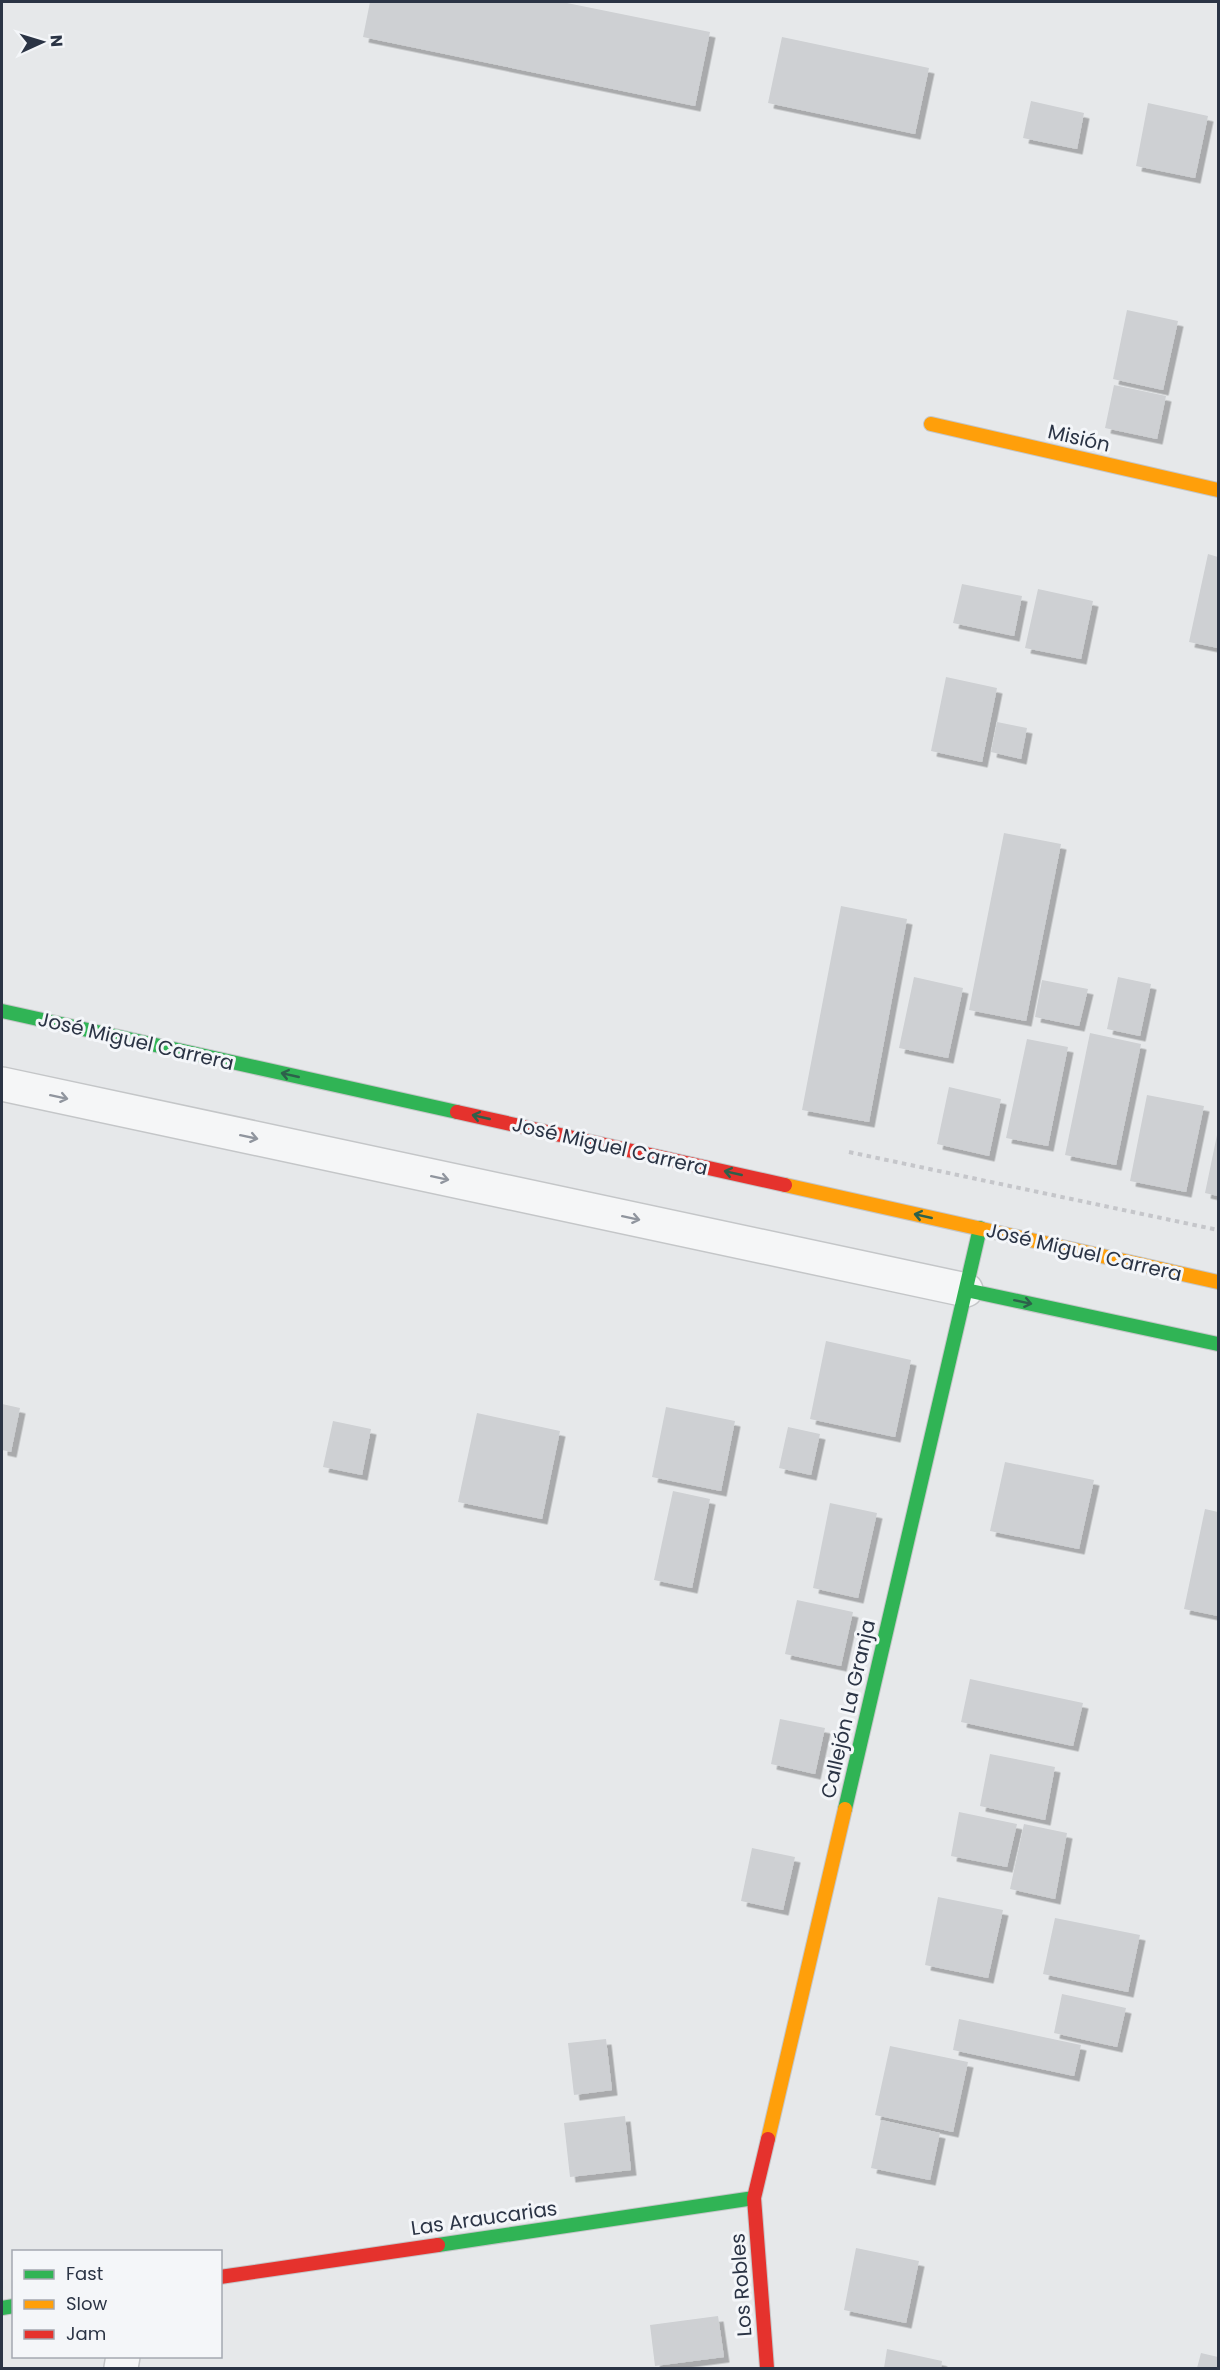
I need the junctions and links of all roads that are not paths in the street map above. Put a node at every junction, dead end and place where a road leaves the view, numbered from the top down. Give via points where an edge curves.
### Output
1 (931, 424) dead end
2 (1218, 490) edge
3 (2, 1011) edge
4 (2, 1084) edge
5 (980, 1228) junction
6 (1218, 1282) edge
7 (966, 1290) junction
8 (1218, 1344) edge
9 (754, 2198) junction
10 (222, 2277) edge
11 (767, 2368) edge

1 - 2 street, Misión
5 -> 3 street, José Miguel Carrera
4 -> 7 street
5 - 6 street, José Miguel Carrera
5 - 7 street, Callejón La Granja
7 -> 8 street
7 - 9 street, Callejón La Granja
9 - 10 street, Las Araucarias
9 - 11 street, Los Robles

